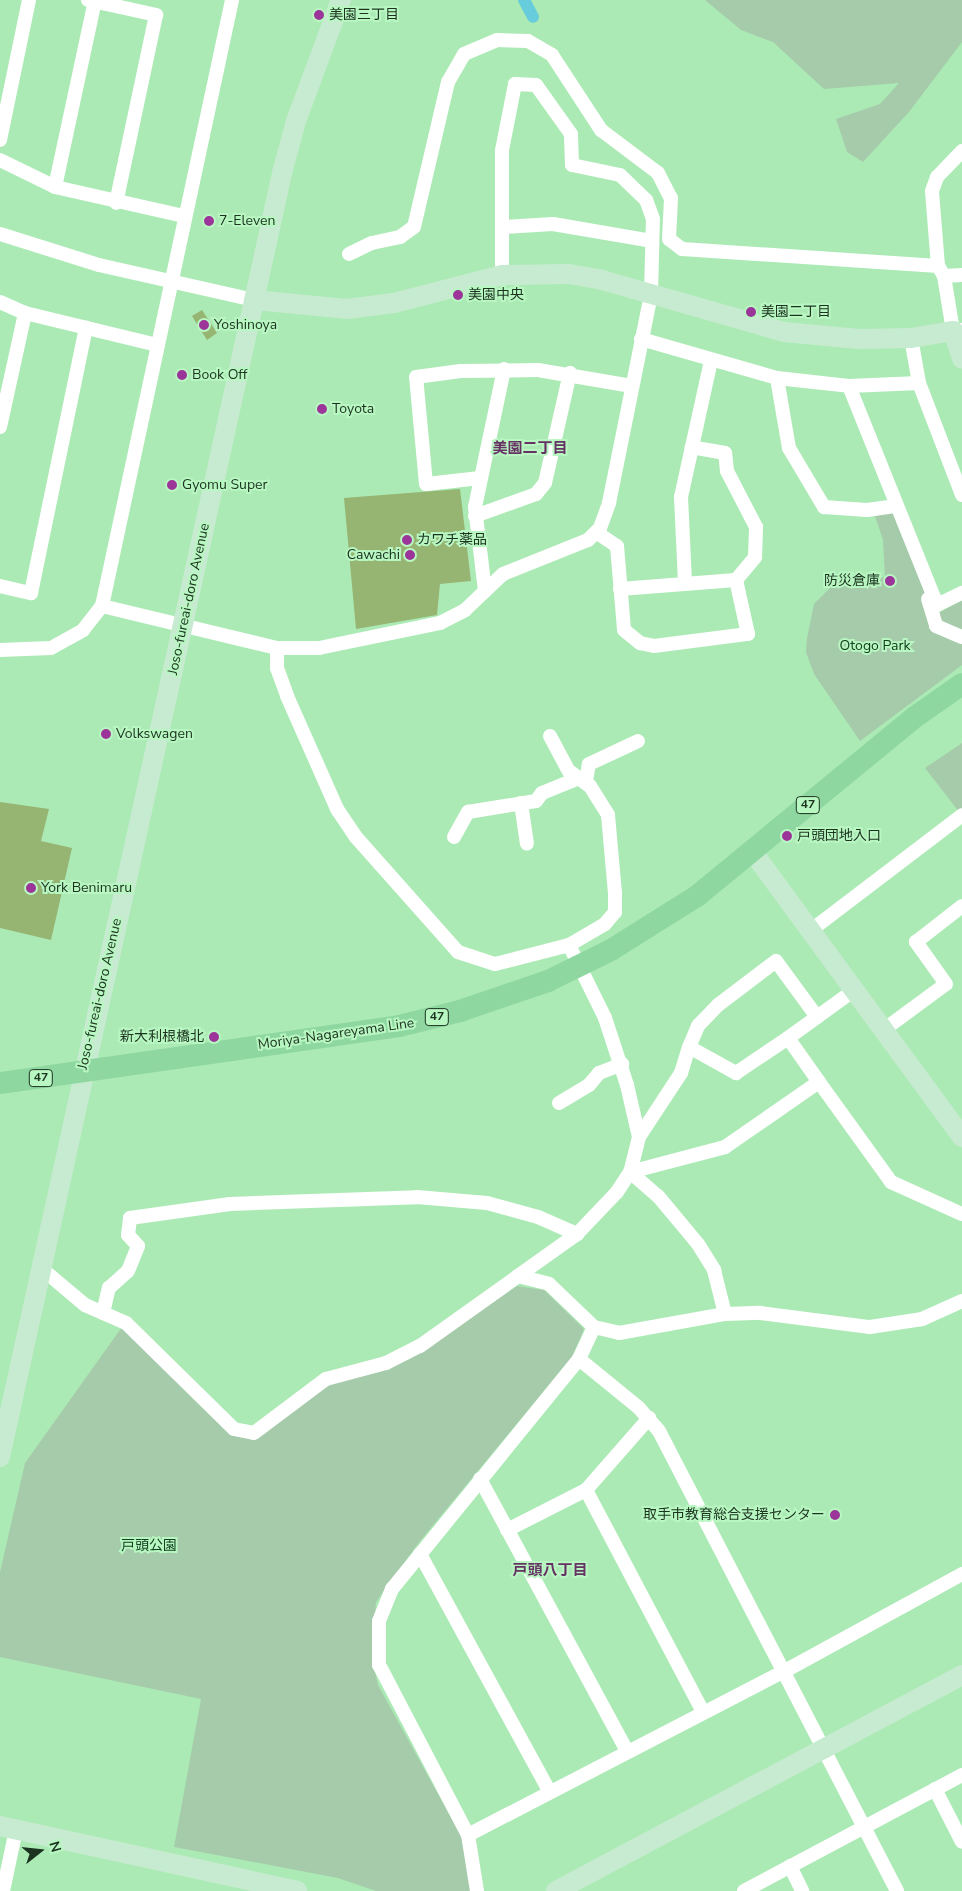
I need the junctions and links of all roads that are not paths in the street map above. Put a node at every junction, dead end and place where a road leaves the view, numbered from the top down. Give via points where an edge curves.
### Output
1 (29, 0) edge
2 (232, 0) edge
3 (341, 0) edge
4 (91, 1) edge
5 (0, 140) edge
6 (962, 151) edge
7 (0, 160) edge
8 (54, 187) junction
9 (116, 203) junction
10 (184, 216) junction
11 (502, 227) junction
12 (0, 234) edge
13 (652, 241) junction
14 (349, 254) dead end
15 (941, 271) junction
16 (502, 275) junction
17 (962, 275) edge
18 (171, 282) junction
19 (651, 294) junction
20 (254, 300) junction
21 (0, 302) edge
22 (25, 313) junction
23 (86, 328) junction
24 (957, 330) edge
25 (911, 338) junction
26 (641, 339) junction
27 (158, 345) junction
28 (962, 359) edge
29 (712, 360) junction
30 (504, 369) junction
31 (570, 373) junction
32 (777, 378) junction
33 (919, 383) junction
34 (632, 386) junction
35 (849, 386) junction
36 (0, 427) edge
37 (692, 447) junction
38 (480, 478) junction
39 (962, 495) edge
40 (897, 506) junction
41 (475, 516) junction
42 (596, 532) junction
43 (736, 580) junction
44 (685, 582) junction
45 (0, 586) edge
46 (620, 589) junction
47 (485, 591) junction
48 (962, 592) edge
49 (933, 596) junction
50 (102, 606) junction
51 (183, 626) junction
52 (962, 637) edge
53 (277, 648) junction
54 (0, 650) edge
55 (962, 684) edge
56 (550, 736) dead end
57 (638, 741) dead end
58 (582, 780) junction
59 (521, 803) junction
60 (962, 815) edge
61 (454, 837) dead end
62 (528, 844) dead end
63 (752, 851) junction
64 (962, 906) edge
65 (810, 930) junction
66 (569, 945) junction
67 (581, 966) junction
68 (854, 991) junction
69 (817, 1017) junction
70 (882, 1031) junction
71 (788, 1038) junction
72 (689, 1046) junction
73 (622, 1064) junction
74 (83, 1073) junction
75 (819, 1082) junction
76 (0, 1083) edge
77 (559, 1103) dead end
78 (639, 1137) junction
79 (962, 1137) edge
80 (630, 1172) junction
81 (962, 1214) edge
82 (577, 1234) junction
83 (41, 1268) junction
84 (518, 1276) junction
85 (962, 1301) edge
86 (103, 1313) junction
87 (725, 1314) junction
88 (594, 1327) junction
89 (579, 1358) junction
90 (649, 1418) junction
91 (0, 1457) edge
92 (480, 1479) junction
93 (586, 1490) junction
94 (507, 1530) junction
95 (420, 1554) junction
96 (962, 1574) edge
97 (783, 1672) junction
98 (962, 1675) edge
99 (703, 1712) junction
100 (824, 1749) junction
101 (627, 1751) junction
102 (962, 1775) edge
103 (935, 1789) junction
104 (550, 1792) junction
105 (864, 1826) junction
106 (8, 1828) edge
107 (468, 1835) junction
108 (962, 1842) edge
109 (790, 1866) junction
110 (247, 1886) edge
111 (582, 1886) edge
112 (4, 1891) edge
113 (297, 1891) edge
114 (477, 1891) edge
115 (556, 1891) edge
116 (744, 1891) edge
117 (802, 1891) edge
118 (897, 1891) edge

1 - 5 street
2 - 10 street
3 - 20 street via 296,121
4 - 8 street
4 - 9 street via 156,15
6 - 15 street via 937,177 932,191
7 - 8 street
8 - 9 street
9 - 10 street
10 - 18 street
11 - 13 street via 553,224
11 - 13 street via 502,150 514,84 536,85 571,134 572,165 620,175 646,200 653,219
11 - 16 street
12 - 18 street via 49,251
13 - 19 street
14 - 15 street via 372,243 400,237 414,227 448,82 464,54 504,40 528,41 552,56 601,130 658,173 671,198 670,239 682,250
15 - 17 street
15 - 24 street
16 - 19 street via 569,274
16 - 20 street via 369,307 317,309
18 - 20 street
18 - 27 street
19 - 25 street via 785,332 859,339
19 - 26 street
20 - 51 street, Joso-fureai-doro Avenue
21 - 22 street
22 - 23 street
22 - 36 street
23 - 27 street
23 - 45 street via 31,593
24 - 25 street
24 - 28 street
25 - 33 street
26 - 29 street
26 - 34 street
27 - 50 street
29 - 32 street
29 - 37 street
30 - 31 street
30 - 38 street
30 - 38 street via 416,377 426,484
31 - 34 street
31 - 41 street via 545,483 536,494
32 - 35 street
32 - 40 street via 789,448 824,507 867,510
33 - 35 street
33 - 39 street
34 - 42 street via 609,503
35 - 40 street
37 - 43 street via 725,453 726,471 756,526 755,557
37 - 44 street via 681,497
38 - 41 street
40 - 49 street
41 - 47 street
42 - 46 street via 617,546
42 - 47 street via 588,540 503,574
43 - 44 street
43 - 46 street via 748,634 654,646 640,643 624,630
44 - 46 street
47 - 53 street via 465,610 440,623 346,644
48 - 49 street via 937,605
49 - 52 street via 926,600 936,626
50 - 51 street
50 - 54 street via 83,630 51,648
51 - 53 street
51 - 74 street, Joso-fureai-doro Avenue
53 - 66 street via 277,668 287,696 337,809 355,836 458,952 495,964
55 - 63 main road, Moriya-Nagareyama Line / 47
56 - 58 street via 569,771
57 - 58 street via 589,764
58 - 59 street via 542,793 536,801
58 - 66 street via 608,815 615,912 605,924
59 - 61 street via 468,812
59 - 62 street
60 - 65 street
63 - 65 street
63 - 67 main road, Moriya-Nagareyama Line / 47 via 672,913
64 - 70 street via 916,942 946,984
65 - 68 street
66 - 67 street
67 - 73 street
67 - 74 main road, Moriya-Nagareyama Line / 47 via 518,993 409,1024
68 - 69 street
68 - 70 street
69 - 71 street
69 - 72 street via 776,961 718,1005 698,1026
70 - 79 street
71 - 72 street via 736,1073
71 - 75 street
72 - 78 street via 681,1073
73 - 77 street via 599,1073 589,1085
73 - 78 street
74 - 76 main road, Moriya-Nagareyama Line / 47
74 - 83 street, Joso-fureai-doro Avenue
75 - 80 street via 725,1147
75 - 81 street via 890,1182
78 - 80 street
80 - 82 street via 617,1192
80 - 87 street via 658,1196 698,1244 714,1270
82 - 84 street
82 - 86 street via 538,1217 487,1203 417,1197 230,1204 130,1218 128,1235 138,1246 128,1271 109,1288
83 - 86 street via 85,1305
83 - 91 street, Joso-fureai-doro Avenue
84 - 86 street via 420,1346 386,1363 326,1379 254,1433 234,1429 126,1323
84 - 88 street via 548,1284
85 - 87 street via 922,1319 870,1328 760,1314
87 - 88 street via 620,1334
88 - 89 street
89 - 90 street
89 - 92 street
90 - 93 street
90 - 97 street
92 - 94 street
92 - 95 street
93 - 94 street
93 - 99 street
94 - 101 street
95 - 104 street
95 - 107 street via 392,1589 384,1606 378,1629 379,1665
96 - 97 street
97 - 99 street
97 - 100 street
98 - 100 street
99 - 101 street
100 - 105 street
100 - 111 street
101 - 104 street
102 - 103 street
103 - 105 street
103 - 108 street
104 - 107 street
105 - 109 street
105 - 118 street
106 - 110 street
106 - 112 street
107 - 114 street
109 - 116 street
109 - 117 street
110 - 113 street
111 - 115 street

